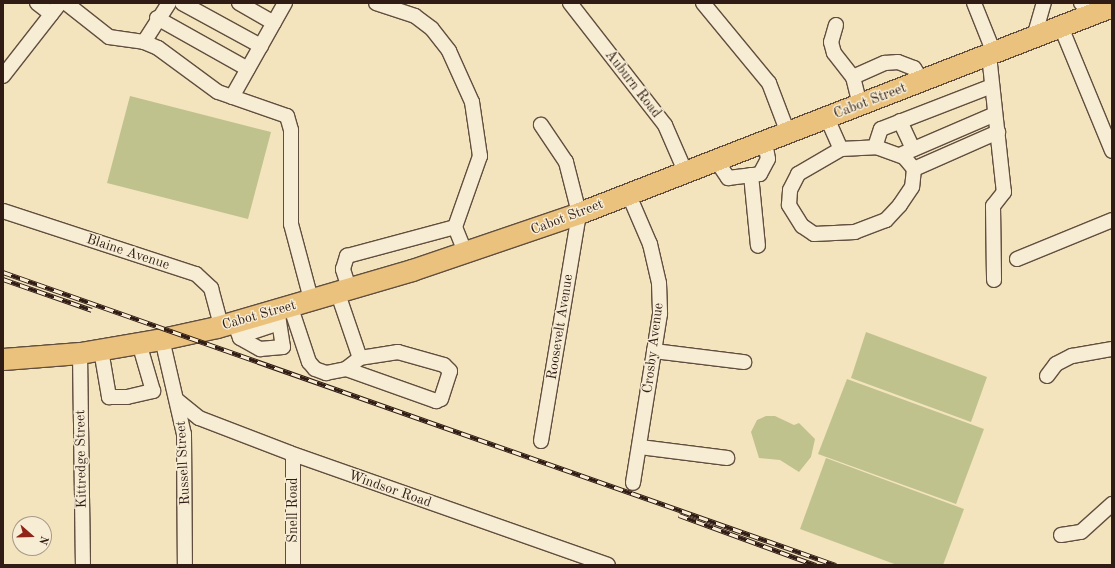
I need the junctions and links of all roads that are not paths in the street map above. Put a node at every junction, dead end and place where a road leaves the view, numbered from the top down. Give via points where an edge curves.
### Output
1 (37, 3) edge
2 (66, 3) edge
3 (169, 3) edge
4 (182, 3) edge
5 (239, 3) edge
6 (285, 3) edge
7 (376, 3) edge
8 (570, 3) edge
9 (702, 3) edge
10 (974, 3) edge
11 (1044, 3) edge
12 (1081, 3) edge
13 (55, 8) edge
14 (1106, 8) edge
15 (157, 18) junction
16 (274, 23) junction
17 (836, 25) dead end
18 (1061, 27) junction
19 (1034, 38) junction
20 (144, 42) junction
21 (261, 46) junction
22 (992, 54) junction
23 (248, 69) junction
24 (3, 76) edge
25 (853, 77) junction
26 (922, 81) junction
27 (992, 86) junction
28 (232, 97) junction
29 (860, 105) junction
30 (995, 114) junction
31 (827, 118) junction
32 (900, 121) junction
33 (541, 125) dead end
34 (998, 132) junction
35 (788, 133) junction
36 (765, 142) junction
37 (875, 147) junction
38 (841, 149) junction
39 (913, 149) junction
40 (1112, 152) edge
41 (900, 155) junction
42 (716, 160) junction
43 (914, 169) junction
44 (685, 171) junction
45 (751, 175) junction
46 (628, 193) junction
47 (3, 211) edge
48 (579, 213) junction
49 (1112, 220) edge
50 (455, 227) junction
51 (758, 246) dead end
52 (465, 252) junction
53 (1017, 259) dead end
54 (994, 280) dead end
55 (343, 290) junction
56 (311, 300) junction
57 (282, 312) junction
58 (232, 328) junction
59 (162, 339) junction
60 (138, 343) junction
61 (1112, 349) edge
62 (101, 350) junction
63 (654, 351) junction
64 (80, 353) junction
65 (360, 358) junction
66 (3, 359) edge
67 (744, 362) dead end
68 (346, 369) junction
69 (1047, 376) dead end
70 (178, 401) junction
71 (541, 441) dead end
72 (640, 447) junction
73 (293, 455) junction
74 (727, 458) dead end
75 (633, 483) dead end
76 (1112, 504) edge
77 (1061, 535) dead end
78 (82, 565) edge
79 (185, 565) edge
80 (293, 565) edge
81 (608, 565) edge

1 - 13 street
2 - 20 street via 109,37
3 - 15 street
4 - 21 street
5 - 16 street
6 - 16 street
7 - 50 street via 415,16 432,30 449,51 472,102 480,156
8 - 44 street, Auburn Road via 665,125
9 - 35 street via 768,83
10 - 22 street
11 - 19 street
12 - 14 street
13 - 24 street
14 - 18 highway, Cabot Street
15 - 20 street
15 - 23 street
16 - 21 street
17 - 25 street via 831,42 834,53
18 - 19 highway, Cabot Street
18 - 40 street
19 - 22 highway, Cabot Street
20 - 28 street via 164,52 207,86
21 - 23 street
22 - 26 highway, Cabot Street
22 - 27 street
23 - 28 street
25 - 26 street via 885,63 898,62 914,68
25 - 29 street
26 - 29 highway, Cabot Street
27 - 30 street
27 - 32 street
28 - 56 street via 287,116 291,130 291,224
29 - 31 highway, Cabot Street
30 - 34 street
30 - 39 street
31 - 35 highway, Cabot Street
31 - 38 street
32 - 37 street via 881,129
32 - 39 street
33 - 48 street via 566,162
34 - 43 street
34 - 54 street via 1004,192 994,206
35 - 36 highway, Cabot Street
36 - 42 highway, Cabot Street
36 - 45 street via 768,159 760,174
37 - 38 street
37 - 41 street
38 - 43 street via 798,174 790,190 793,214 814,234 838,236 871,228 886,220 912,187
39 - 41 street
41 - 43 street
42 - 44 highway, Cabot Street
42 - 45 street via 728,178
44 - 46 highway, Cabot Street
45 - 51 street
46 - 48 highway, Cabot Street
46 - 63 street, Crosby Avenue via 650,244 659,283 660,314
47 - 58 street, Blaine Avenue via 196,274 211,288
48 - 52 highway, Cabot Street
48 - 71 street, Roosevelt Avenue
49 - 53 street
50 - 52 street
50 - 55 street via 347,256 343,269
52 - 55 highway, Cabot Street
55 - 56 highway, Cabot Street
55 - 65 street
56 - 57 highway, Cabot Street
57 - 58 highway, Cabot Street
57 - 58 street via 283,347 260,349
57 - 68 street via 309,362 326,373
58 - 59 highway, Cabot Street
59 - 60 highway, Cabot Street
59 - 70 street, Russell Street
60 - 62 highway, Cabot Street
60 - 62 street via 154,391 127,397 109,397
61 - 69 street via 1072,356 1056,364
62 - 64 highway, Cabot Street
63 - 67 street
63 - 72 street, Crosby Avenue
64 - 66 highway, Cabot Street
64 - 78 street, Kittredge Street
65 - 68 street
65 - 68 street via 398,352 444,365 450,371 441,399 436,401
70 - 73 street, Windsor Road via 189,413
70 - 79 street, Russell Street via 184,441
72 - 74 street
72 - 75 street, Crosby Avenue
73 - 80 street, Snell Road
73 - 81 street, Windsor Road
76 - 77 street via 1080,532

